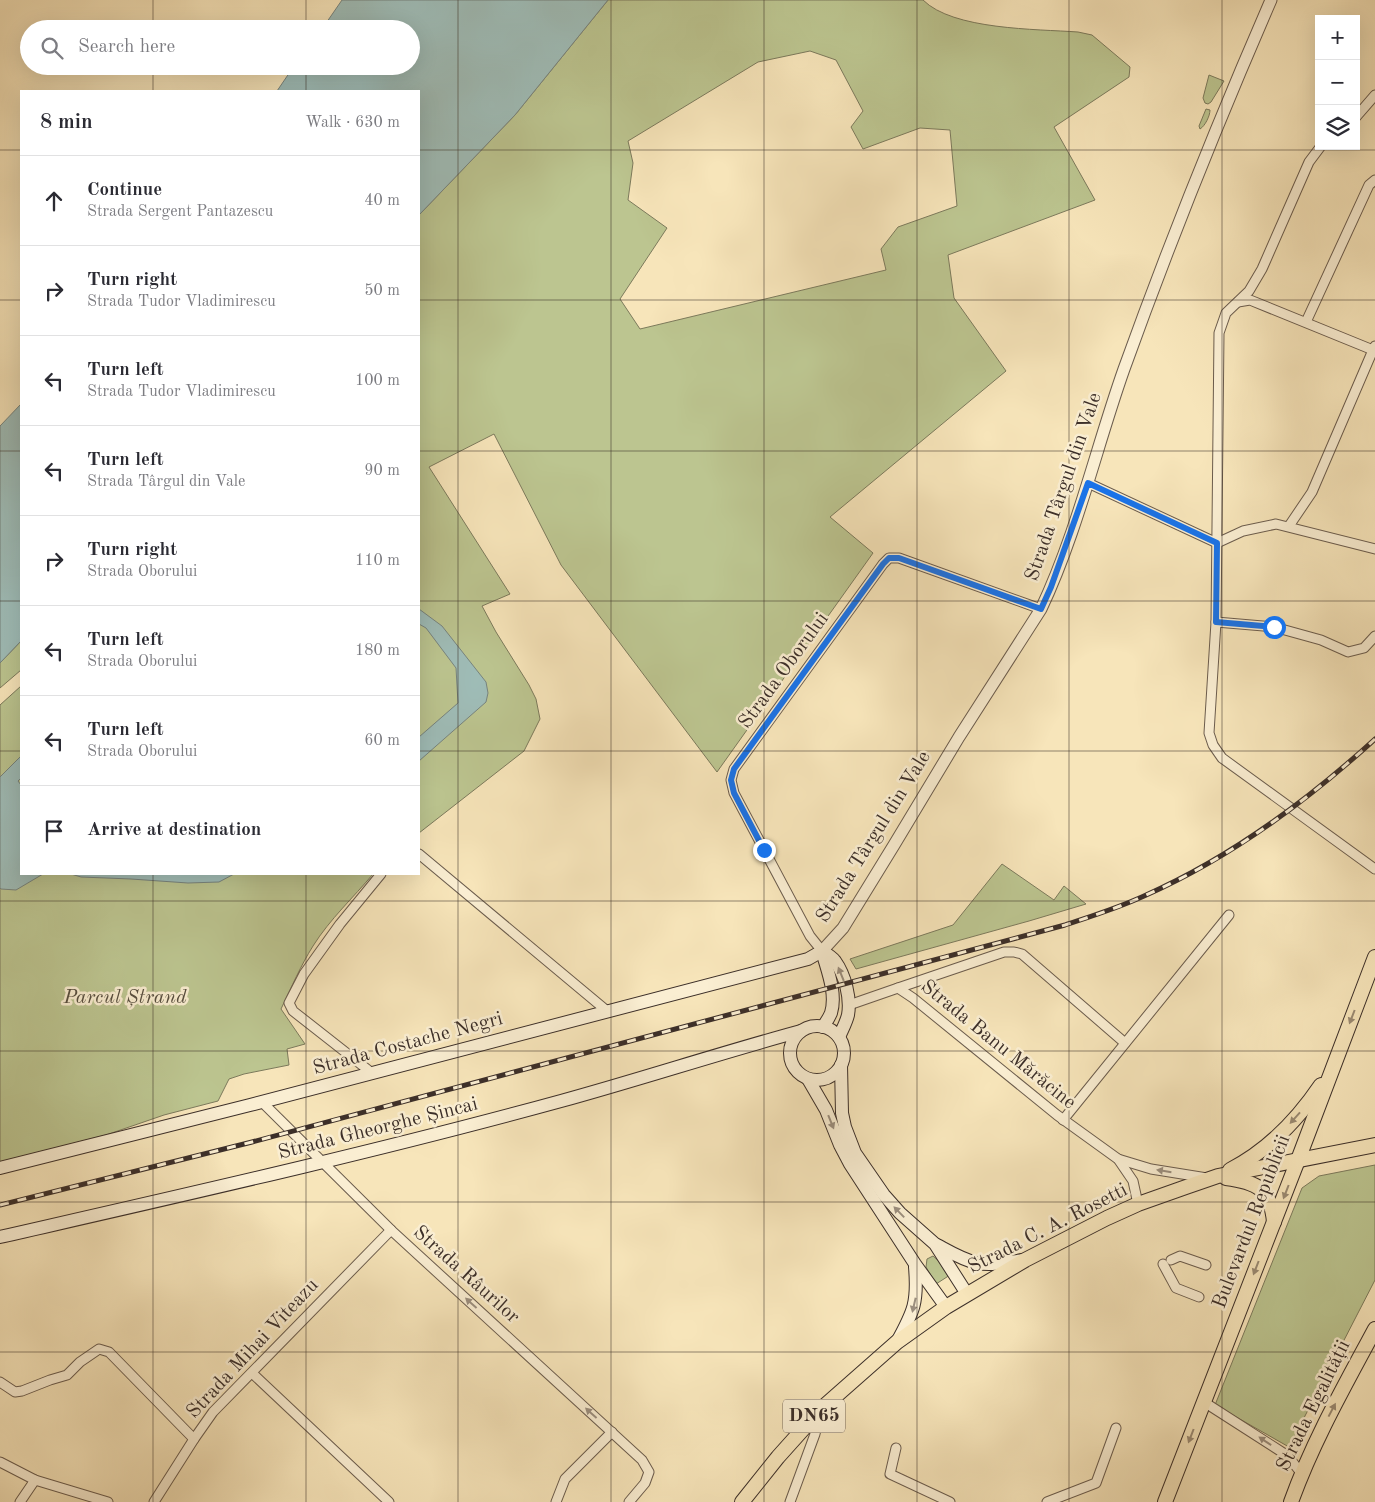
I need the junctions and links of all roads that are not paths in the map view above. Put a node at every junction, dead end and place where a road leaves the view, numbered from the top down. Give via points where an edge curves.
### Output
1 (1271, 0) edge
2 (1375, 95) edge
3 (1360, 112) edge
4 (1318, 150) edge
5 (1372, 182) edge
6 (1237, 302) junction
7 (1306, 322) junction
8 (1374, 348) edge
9 (1088, 483) junction
10 (1289, 526) junction
11 (1217, 543) junction
12 (1375, 549) edge
13 (1041, 609) junction
14 (1216, 622) junction
15 (1375, 636) edge
16 (420, 855) edge
17 (1375, 869) edge
18 (380, 875) edge
19 (1229, 915) dead end
20 (822, 951) junction
21 (1375, 957) edge
22 (898, 988) junction
23 (849, 1005) junction
24 (607, 1011) junction
25 (823, 1027) junction
26 (800, 1031) junction
27 (839, 1037) junction
28 (761, 1042) junction
29 (1125, 1043) junction
30 (790, 1054) junction
31 (841, 1065) junction
32 (1334, 1065) junction
33 (372, 1073) junction
34 (808, 1079) junction
35 (262, 1102) junction
36 (1063, 1120) junction
37 (1375, 1145) edge
38 (1118, 1159) junction
39 (1298, 1160) junction
40 (323, 1163) junction
41 (0, 1168) edge
42 (1214, 1178) junction
43 (1138, 1204) junction
44 (1274, 1223) junction
45 (391, 1230) junction
46 (0, 1237) edge
47 (935, 1244) junction
48 (1025, 1260) junction
49 (915, 1264) junction
50 (1206, 1266) dead end
51 (967, 1294) junction
52 (1199, 1297) dead end
53 (946, 1308) junction
54 (1375, 1328) edge
55 (897, 1342) junction
56 (252, 1373) junction
57 (0, 1382) edge
58 (1204, 1402) junction
59 (821, 1409) junction
60 (1116, 1428) dead end
61 (612, 1432) junction
62 (194, 1438) junction
63 (896, 1448) dead end
64 (0, 1462) edge
65 (1301, 1473) junction
66 (35, 1480) junction
67 (20, 1502) edge
68 (108, 1502) edge
69 (154, 1502) edge
70 (389, 1502) edge
71 (556, 1502) edge
72 (629, 1502) edge
73 (742, 1502) edge
74 (790, 1502) edge
75 (950, 1502) edge
76 (1047, 1502) edge
77 (1165, 1502) edge
78 (1291, 1502) edge

1 - 9 street, Strada Târgul din Vale via 1169,248
2 - 3 street
4 - 6 street via 1308,162 1262,269 1249,291
5 - 7 street
6 - 7 street via 1250,300
6 - 11 street via 1226,314 1219,333
7 - 8 street
8 - 10 street via 1312,492
9 - 11 street
9 - 13 street, Strada Târgul din Vale
10 - 11 street via 1259,526
10 - 12 street
11 - 14 street
13 - 20 street, Strada Târgul din Vale via 843,928
13 - 20 street, Strada Oborului via 899,558 889,558 734,769 731,780 734,793 810,936
14 - 15 street via 1274,627 1321,640 1348,652 1364,648
14 - 17 street via 1208,733 1213,745 1222,758
16 - 24 street
18 - 33 street via 304,974 289,1003 293,1011
19 - 29 street
23 -> 20 main road, Strada Târgul din Vale via 842,974 834,960
20 - 24 main road, Strada Costache Negri via 808,959
20 - 25 main road, Strada Târgul din Vale via 832,996 830,1014
21 -> 32 main road, Bulevardul Republicii
22 - 23 street, Strada Banu Mărăcine
22 - 29 street via 1004,952 1014,952 1022,954
22 - 36 street, Strada Banu Mărăcine
23 - 27 main road, Strada Târgul din Vale
24 - 33 main road, Strada Costache Negri
25 - 26 main road
25 - 27 main road
26 - 28 main road, Strada Gheorghe Șincai
26 - 30 main road via 794,1038
27 - 31 main road via 844,1051
28 - 30 main road
28 - 40 main road, Strada Gheorghe Șincai via 570,1099
29 - 36 street
30 - 34 main road via 795,1070
31 - 34 main road via 824,1080
47 -> 31 main road via 884,1195 855,1153 842,1113
32 - 39 main road, Bulevardul Republicii
32 -> 42 main road via 1288,1126 1254,1156
33 - 35 main road, Strada Costache Negri
34 -> 49 main road via 850,1164
35 - 40 street, Strada Râurilor
35 - 41 main road, Strada Costache Negri
36 - 38 street, Strada Banu Mărăcine
37 - 39 main road, Strada C. A. Rosetti
42 -> 38 street, Strada Banu Mărăcine
38 - 43 street, Strada Banu Mărăcine via 1133,1181
39 - 42 main road, Strada C. A. Rosetti
39 -> 44 main road, Bulevardul Republicii
40 - 45 street, Strada Râurilor
40 - 46 main road, Strada Gheorghe Șincai
42 - 43 main road, Strada C. A. Rosetti
42 - 44 main road via 1236,1179 1260,1188 1270,1200
43 - 48 main road, Strada C. A. Rosetti
44 -> 58 main road, Bulevardul Republicii
45 - 56 street, Strada Mihai Viteazu
61 -> 45 street, Strada Râurilor
47 - 48 main road via 977,1263
47 - 51 main road
48 - 51 main road, Strada C. A. Rosetti
49 - 53 main road
49 -> 55 main road via 916,1302
50 - 52 street via 1180,1256 1167,1262 1176,1288
51 - 53 main road, Strada C. A. Rosetti
53 - 55 main road, Strada C. A. Rosetti
65 -> 54 main road, Strada Egalității
55 - 59 main road, DN65
56 - 62 street, Strada Mihai Viteazu via 213,1412
56 - 70 street
57 - 62 street via 15,1392 22,1391 67,1375 99,1349 109,1352
65 -> 58 street via 1288,1456
58 -> 77 main road, Bulevardul Republicii
59 - 73 main road, DN65
59 - 74 street
60 - 76 street via 1096,1483
61 - 71 street via 565,1478
61 - 72 street, Strada Râurilor via 642,1460 648,1472 645,1483
62 - 69 street, Strada Mihai Viteazu
63 - 75 street via 890,1474
64 - 66 street
65 - 78 main road, Strada Egalității
66 - 67 street
66 - 68 street

